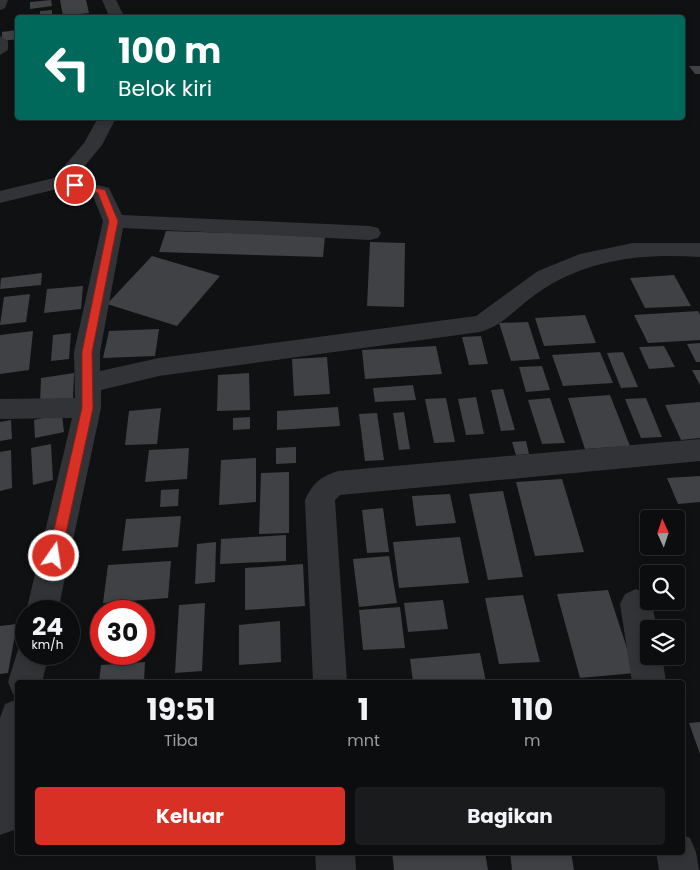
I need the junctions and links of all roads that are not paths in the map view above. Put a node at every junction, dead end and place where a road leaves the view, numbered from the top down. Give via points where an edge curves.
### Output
1 (1, 0) edge
2 (109, 0) edge
3 (0, 5) edge
4 (116, 15) edge
5 (0, 41) edge
6 (0, 50) edge
7 (107, 120) edge
8 (61, 182) junction
9 (0, 198) edge
10 (114, 221) junction
11 (370, 233) dead end
12 (700, 250) edge
13 (87, 396) junction
14 (0, 409) edge
15 (700, 450) edge
16 (44, 600) edge
17 (636, 604) dead end
18 (29, 665) edge
19 (26, 680) edge
20 (330, 680) edge
21 (649, 680) edge
22 (15, 734) edge
23 (0, 816) edge
24 (0, 825) edge
25 (15, 826) edge
26 (335, 855) edge
27 (676, 855) edge
28 (336, 870) edge
29 (679, 870) edge

1 - 3 street
2 - 4 street
5 - 6 street
7 - 8 street via 92,145
8 - 9 street
8 - 10 street via 102,192
10 - 11 street
10 - 13 street via 87,352
12 - 13 street via 621,251 592,258 556,272 528,288 500,314 480,324 159,367
13 - 14 street
13 - 16 street
15 - 20 street via 331,486 323,492 320,500
17 - 21 street
18 - 19 street
22 - 23 street
24 - 25 street
26 - 28 street
27 - 29 street

